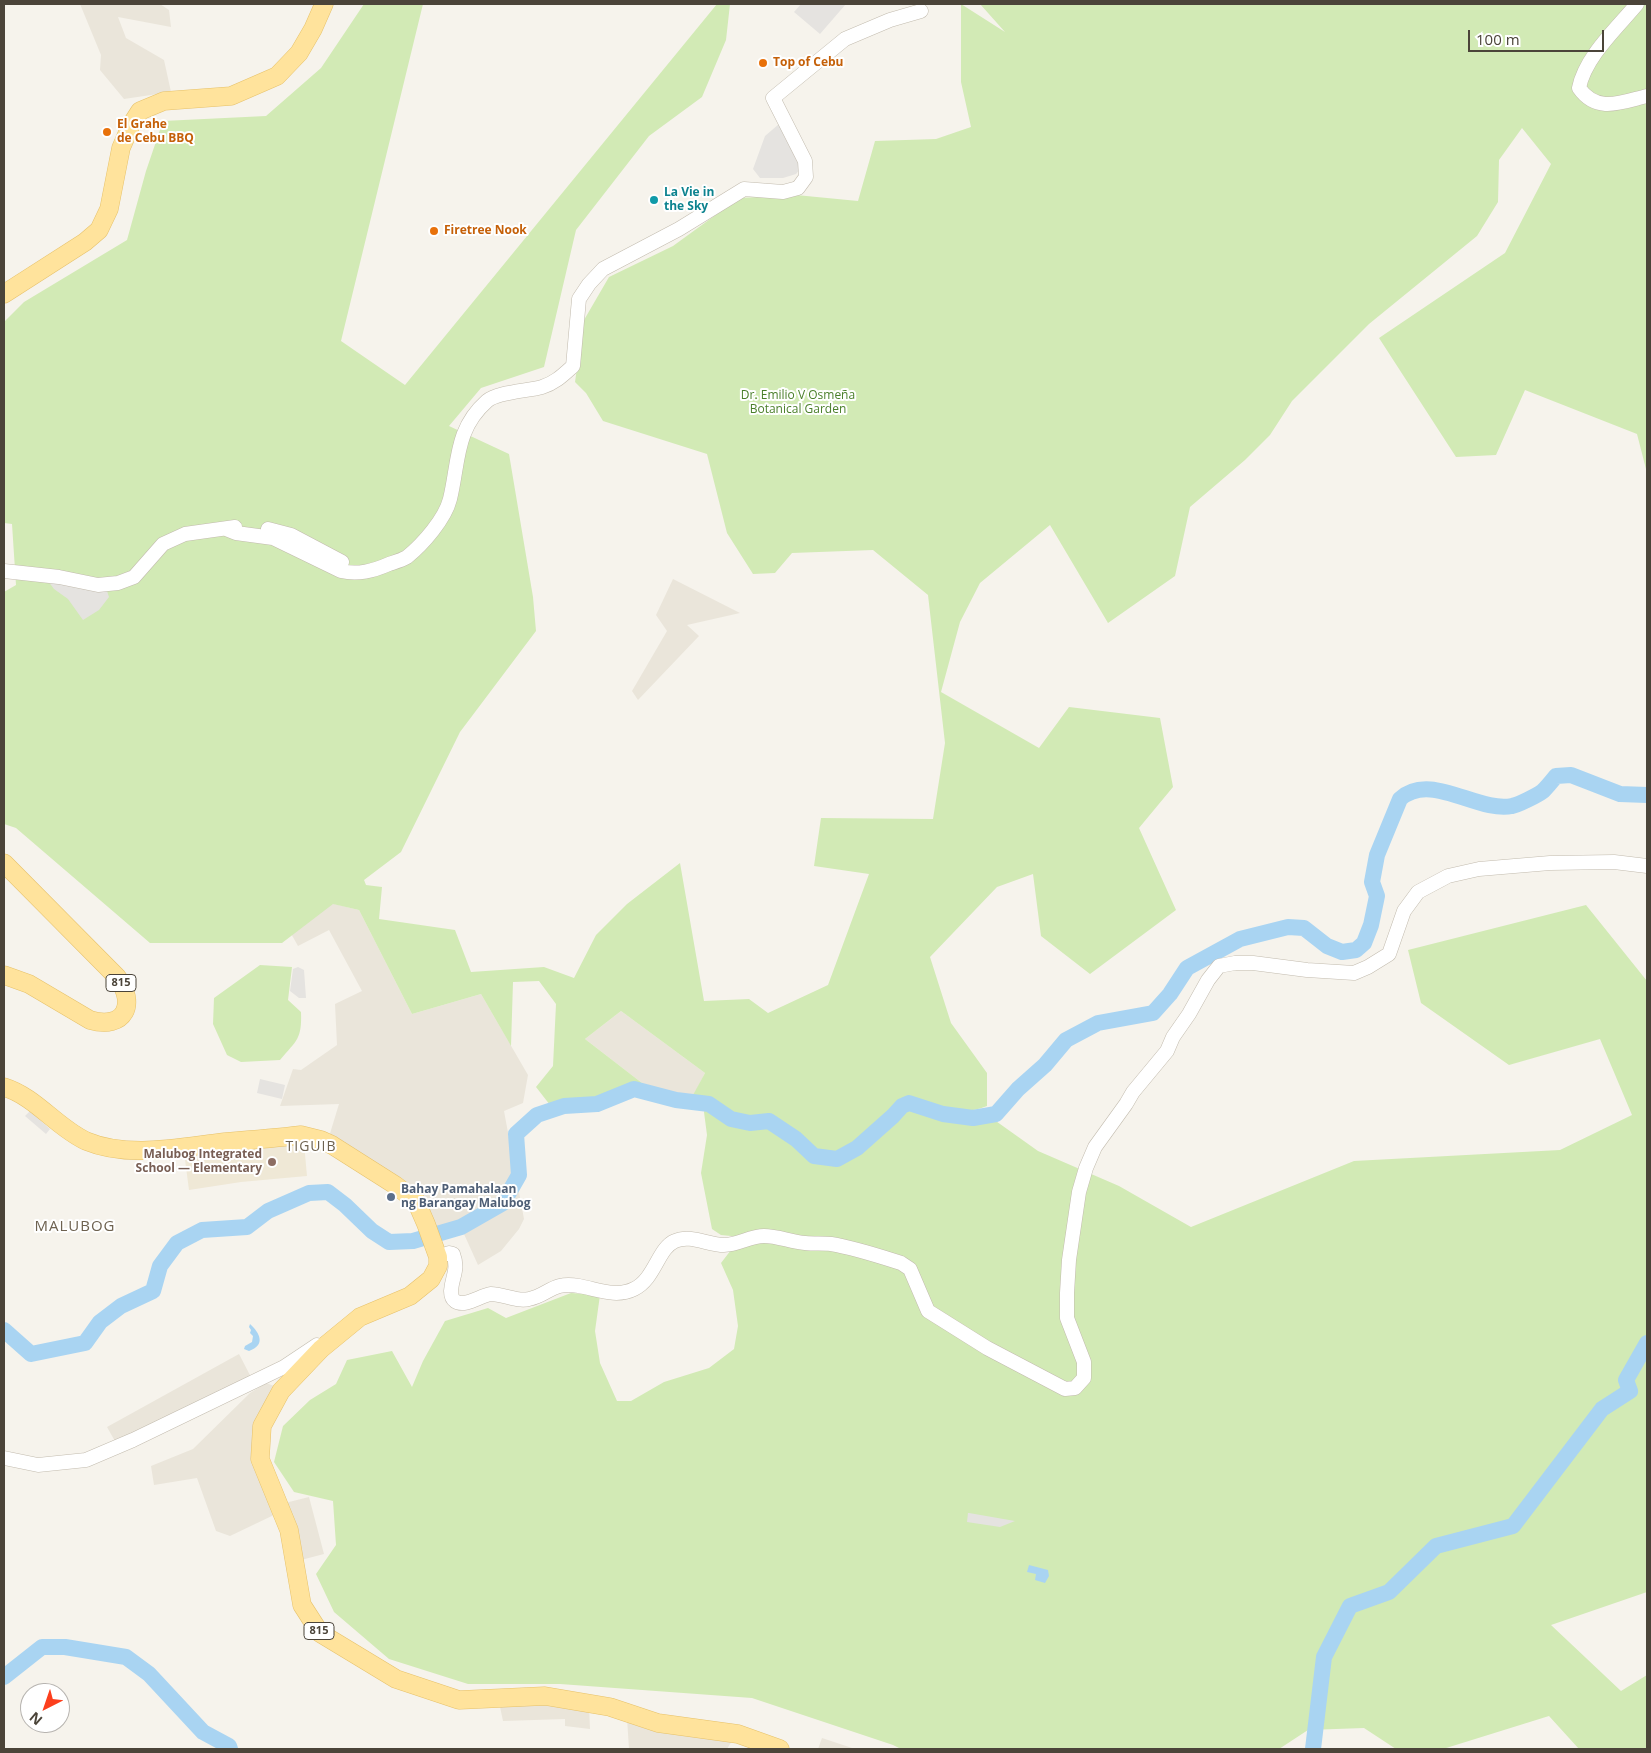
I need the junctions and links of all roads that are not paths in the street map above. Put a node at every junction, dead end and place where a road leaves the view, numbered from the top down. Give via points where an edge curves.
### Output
1 (324, 4) edge
2 (1637, 4) edge
3 (921, 11) dead end
4 (1647, 96) edge
5 (4, 294) edge
6 (4, 571) edge
7 (4, 863) edge
8 (1647, 866) edge
9 (4, 974) edge
10 (4, 1087) edge
11 (436, 1250) junction
12 (335, 1337) junction
13 (4, 1458) edge
14 (780, 1749) edge

1 - 5 main road via 299,53 277,76 231,96 164,101 140,111 121,148 110,209 99,230
2 - 4 street via 1604,42 1582,75 1579,88 1594,103 1613,104
3 - 6 street via 845,39 773,98 805,161 806,177 798,188 783,192 744,189 603,270 589,284 579,299 573,366 557,380 542,387 488,400 473,416 462,435 449,502 436,526 405,558 353,574 273,538 236,533 226,528 185,534 163,544 134,577 118,583 98,585
7 - 9 main road, 815 via 117,977 125,987 127,1003 117,1020 100,1023
8 - 11 street via 1614,862 1550,863 1479,869 1448,876 1418,892 1404,912 1389,954 1354,973 1253,963 1219,966 1173,1037 1167,1052 1133,1092 1095,1147 1086,1168 1079,1192 1066,1292 1067,1318 1084,1362 1084,1378 1075,1388 1065,1389 928,1311 910,1269 901,1263 830,1244 803,1244 767,1236 724,1245 689,1238 675,1240 665,1249 645,1282 626,1292 565,1285 553,1287 527,1300 496,1294 463,1303 458,1303 451,1292 456,1272 453,1254
10 - 11 main road via 30,1100 85,1140 125,1150 301,1136 321,1140 395,1184 416,1202
11 - 12 main road, 815 via 438,1266 431,1279 410,1296 360,1317
12 - 13 street via 284,1367 86,1460 38,1465
12 - 14 main road, 815 via 281,1391 262,1426 260,1459 289,1530 302,1605 320,1633 396,1679 459,1700 545,1696 610,1707 658,1723 738,1734

